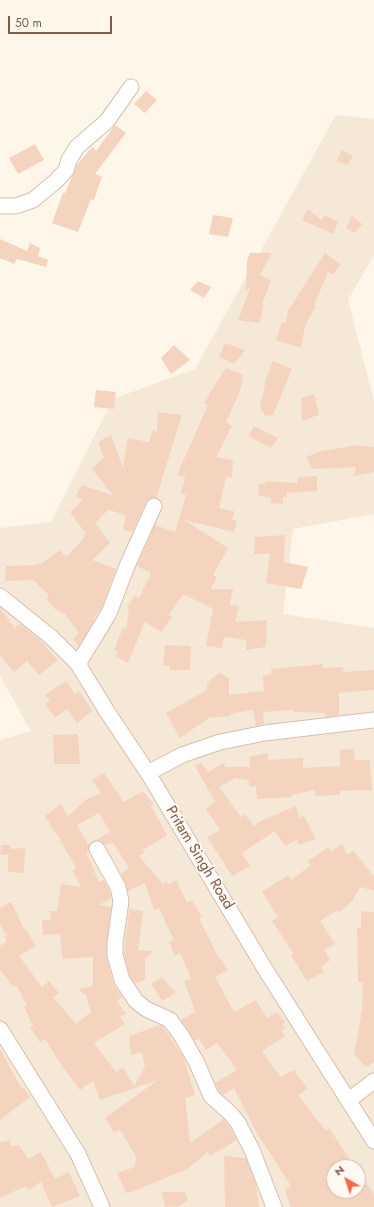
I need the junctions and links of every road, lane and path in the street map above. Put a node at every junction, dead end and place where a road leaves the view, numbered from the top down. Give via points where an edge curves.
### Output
1 (131, 87) dead end
2 (0, 206) edge
3 (154, 506) dead end
4 (0, 596) edge
5 (78, 664) junction
6 (374, 720) edge
7 (148, 773) junction
8 (97, 849) dead end
9 (0, 1029) edge
10 (374, 1081) edge
11 (349, 1100) junction
12 (374, 1141) edge
13 (102, 1207) edge
14 (274, 1207) edge

1 - 2 street via 107,121 74,152 66,170 57,180 33,200 16,206
3 - 5 street via 109,613
4 - 5 street, Pritam Singh Road via 51,637
5 - 7 street, Pritam Singh Road
6 - 7 street via 265,733 220,742 182,755
7 - 11 street, Pritam Singh Road via 265,969
8 - 14 street via 118,887 121,901 115,956 122,980 136,1001 146,1009 170,1020 181,1035 197,1063 211,1096 238,1123 252,1150
9 - 13 street via 78,1154
10 - 11 street
11 - 12 street, Pritam Singh Road

